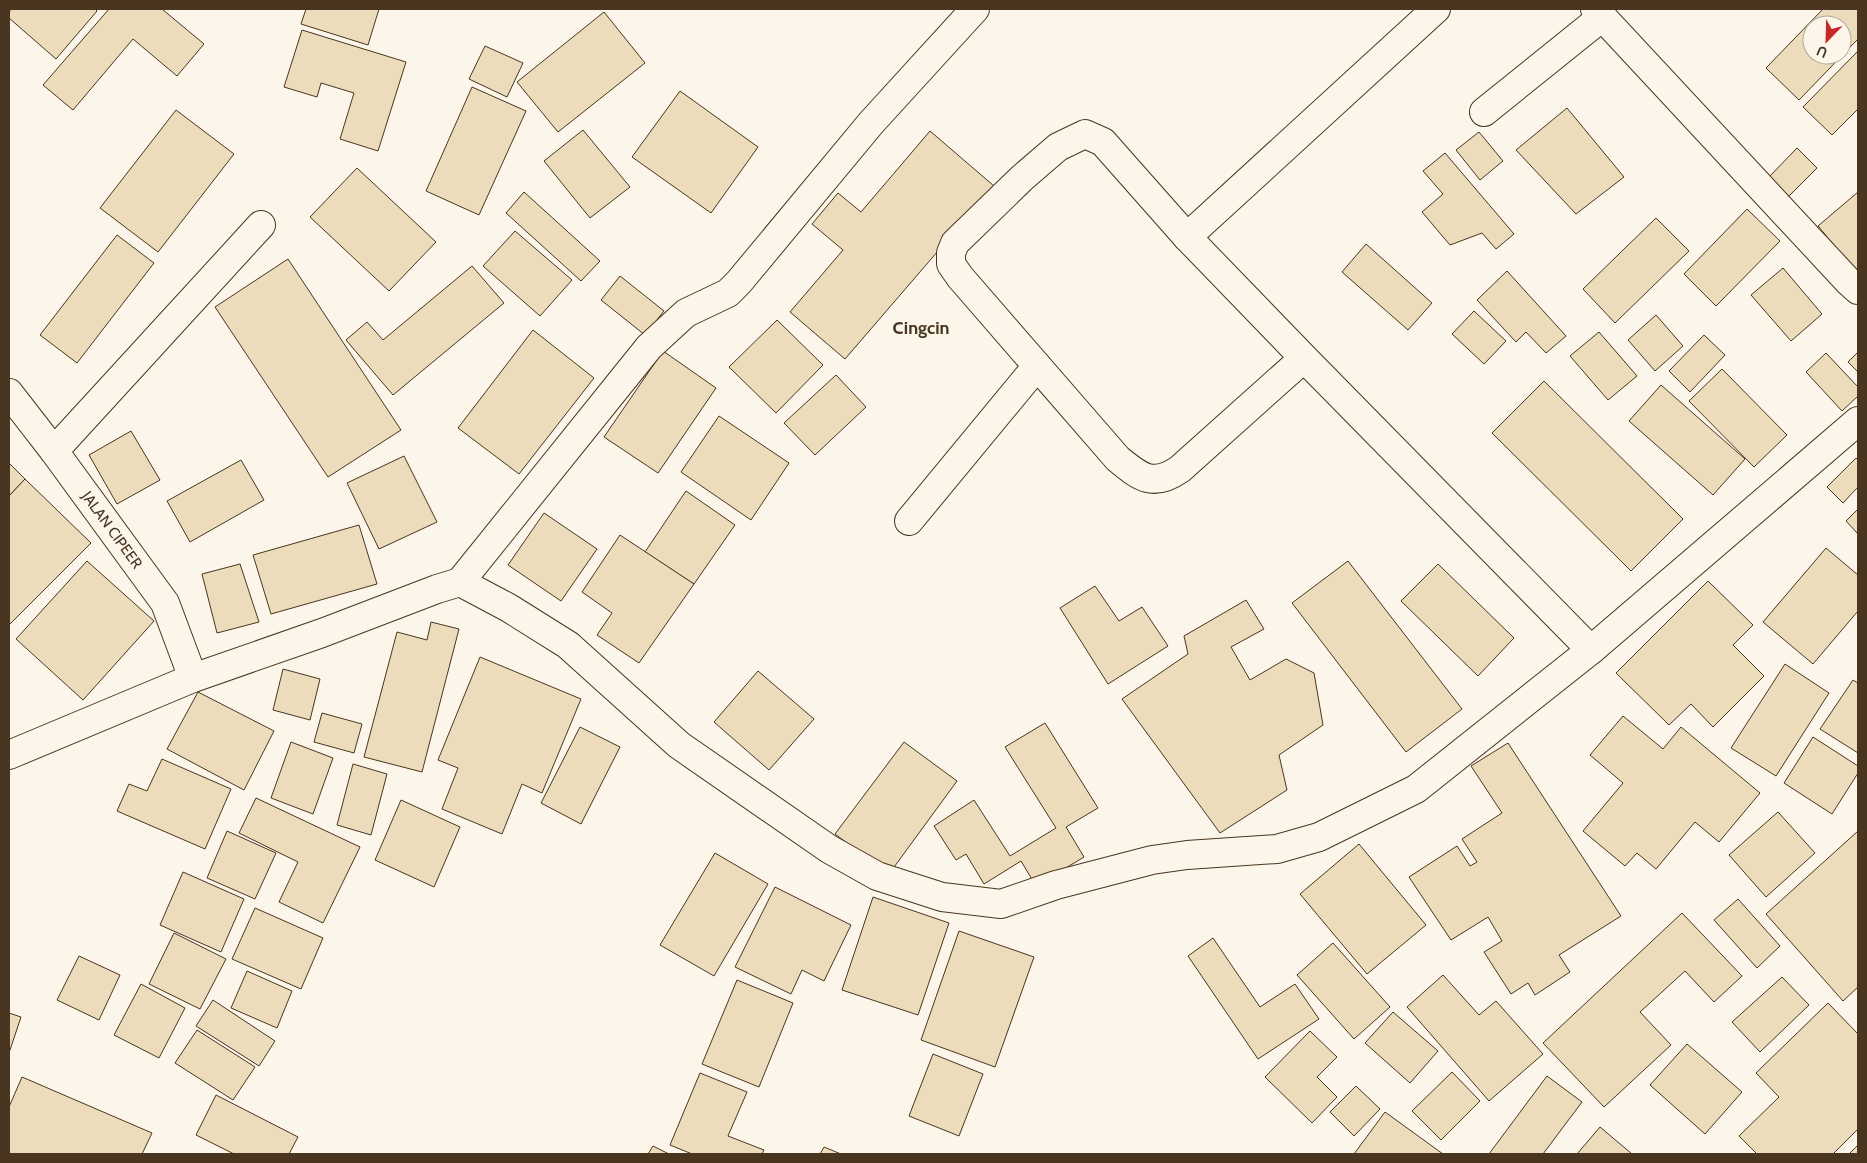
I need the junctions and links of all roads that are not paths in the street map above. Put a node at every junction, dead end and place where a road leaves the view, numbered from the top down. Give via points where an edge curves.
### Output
1 (975, 9) edge
2 (1436, 9) edge
3 (1598, 13) edge
4 (1484, 112) dead end
5 (261, 225) dead end
6 (1187, 237) junction
7 (1858, 290) edge
8 (1304, 358) junction
9 (1037, 366) junction
10 (9, 393) edge
11 (1858, 421) edge
12 (54, 451) junction
13 (909, 521) dead end
14 (460, 582) junction
15 (1591, 650) junction
16 (193, 678) junction
17 (9, 755) edge

1 - 14 street via 871,123 739,282 728,293 686,313 649,347
2 - 6 street
3 - 4 street
3 - 7 street
5 - 12 street
6 - 8 street
6 - 9 street via 1103,142 1085,134 1058,148 1036,166 955,242 951,253 952,264 960,278
8 - 9 street via 1180,469 1168,477 1157,479 1137,474 1118,459
8 - 15 street
9 - 13 street
10 - 12 street, JALAN CIPEER
11 - 15 street
12 - 16 street, JALAN CIPEER via 165,603
14 - 15 street via 568,645 679,745 829,849 877,876 942,897 1001,904 1056,885 1152,860 1277,849 1319,837 1416,789
14 - 16 street
16 - 17 street

